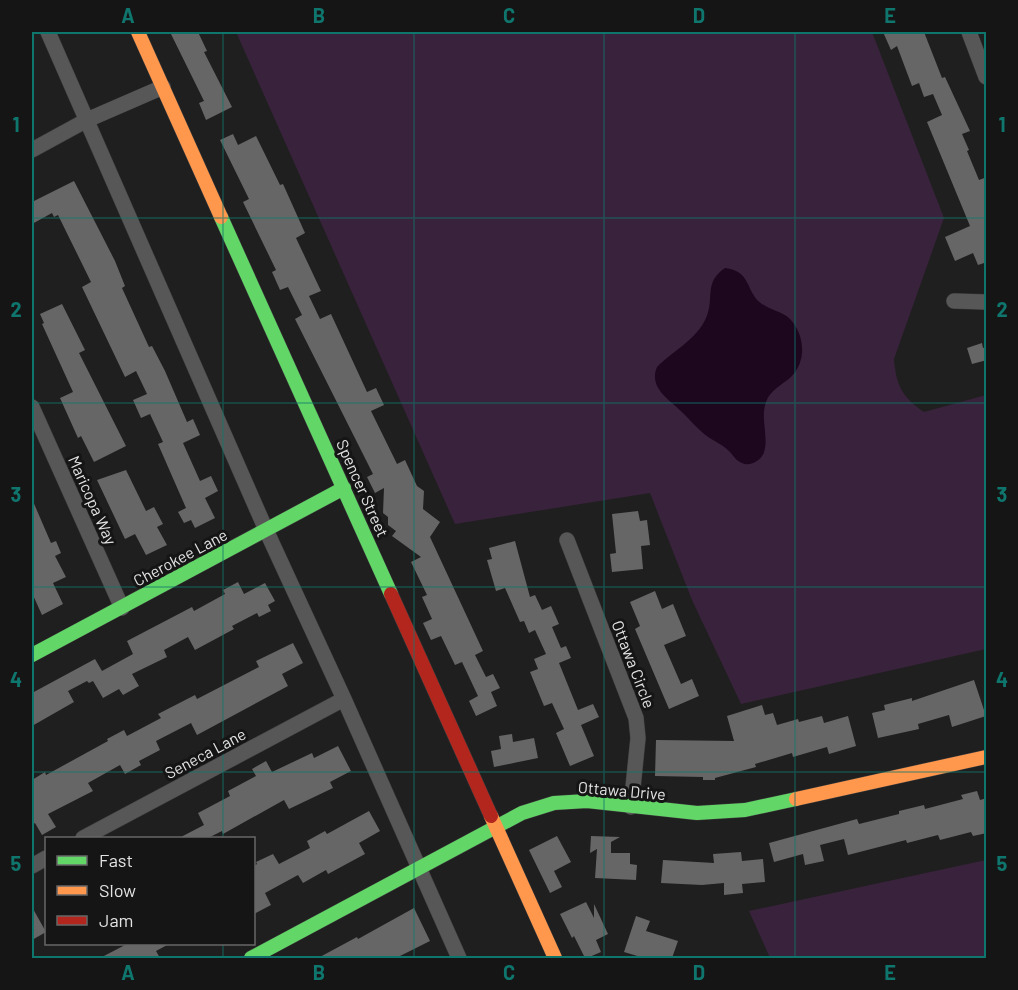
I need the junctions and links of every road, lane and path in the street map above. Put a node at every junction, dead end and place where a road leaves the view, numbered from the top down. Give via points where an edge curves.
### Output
1 (48, 32) edge
2 (138, 32) edge
3 (969, 32) edge
4 (982, 49) edge
5 (987, 77) edge
6 (163, 87) junction
7 (87, 120) junction
8 (32, 150) edge
9 (954, 301) dead end
10 (987, 302) edge
11 (32, 407) edge
12 (344, 488) junction
13 (266, 530) junction
14 (567, 540) dead end
15 (122, 608) junction
16 (32, 655) edge
17 (344, 699) junction
18 (987, 757) edge
19 (631, 807) junction
20 (496, 827) junction
21 (85, 837) edge
22 (419, 868) junction
23 (251, 958) edge
24 (459, 958) edge
25 (555, 958) edge

1 - 7 street
2 - 6 street, Spencer Street
3 - 4 street
4 - 5 street
6 - 7 street
6 - 12 street, Spencer Street
7 - 8 street
7 - 13 street
9 - 10 street
11 - 15 street, Maricopa Way
12 - 13 street, Cherokee Lane
12 - 20 street, Spencer Street
13 - 15 street, Cherokee Lane
13 - 17 street
14 - 19 street, Ottawa Circle via 636,718 638,738
15 - 16 street, Cherokee Lane
17 - 21 street, Seneca Lane
17 - 22 street
18 - 19 street, Ottawa Drive via 745,810 697,813
19 - 20 street, Ottawa Drive via 587,801 554,803
20 - 22 street, Ottawa Drive
20 - 25 street, Spencer Street
22 - 23 street, Ottawa Drive
22 - 24 street

